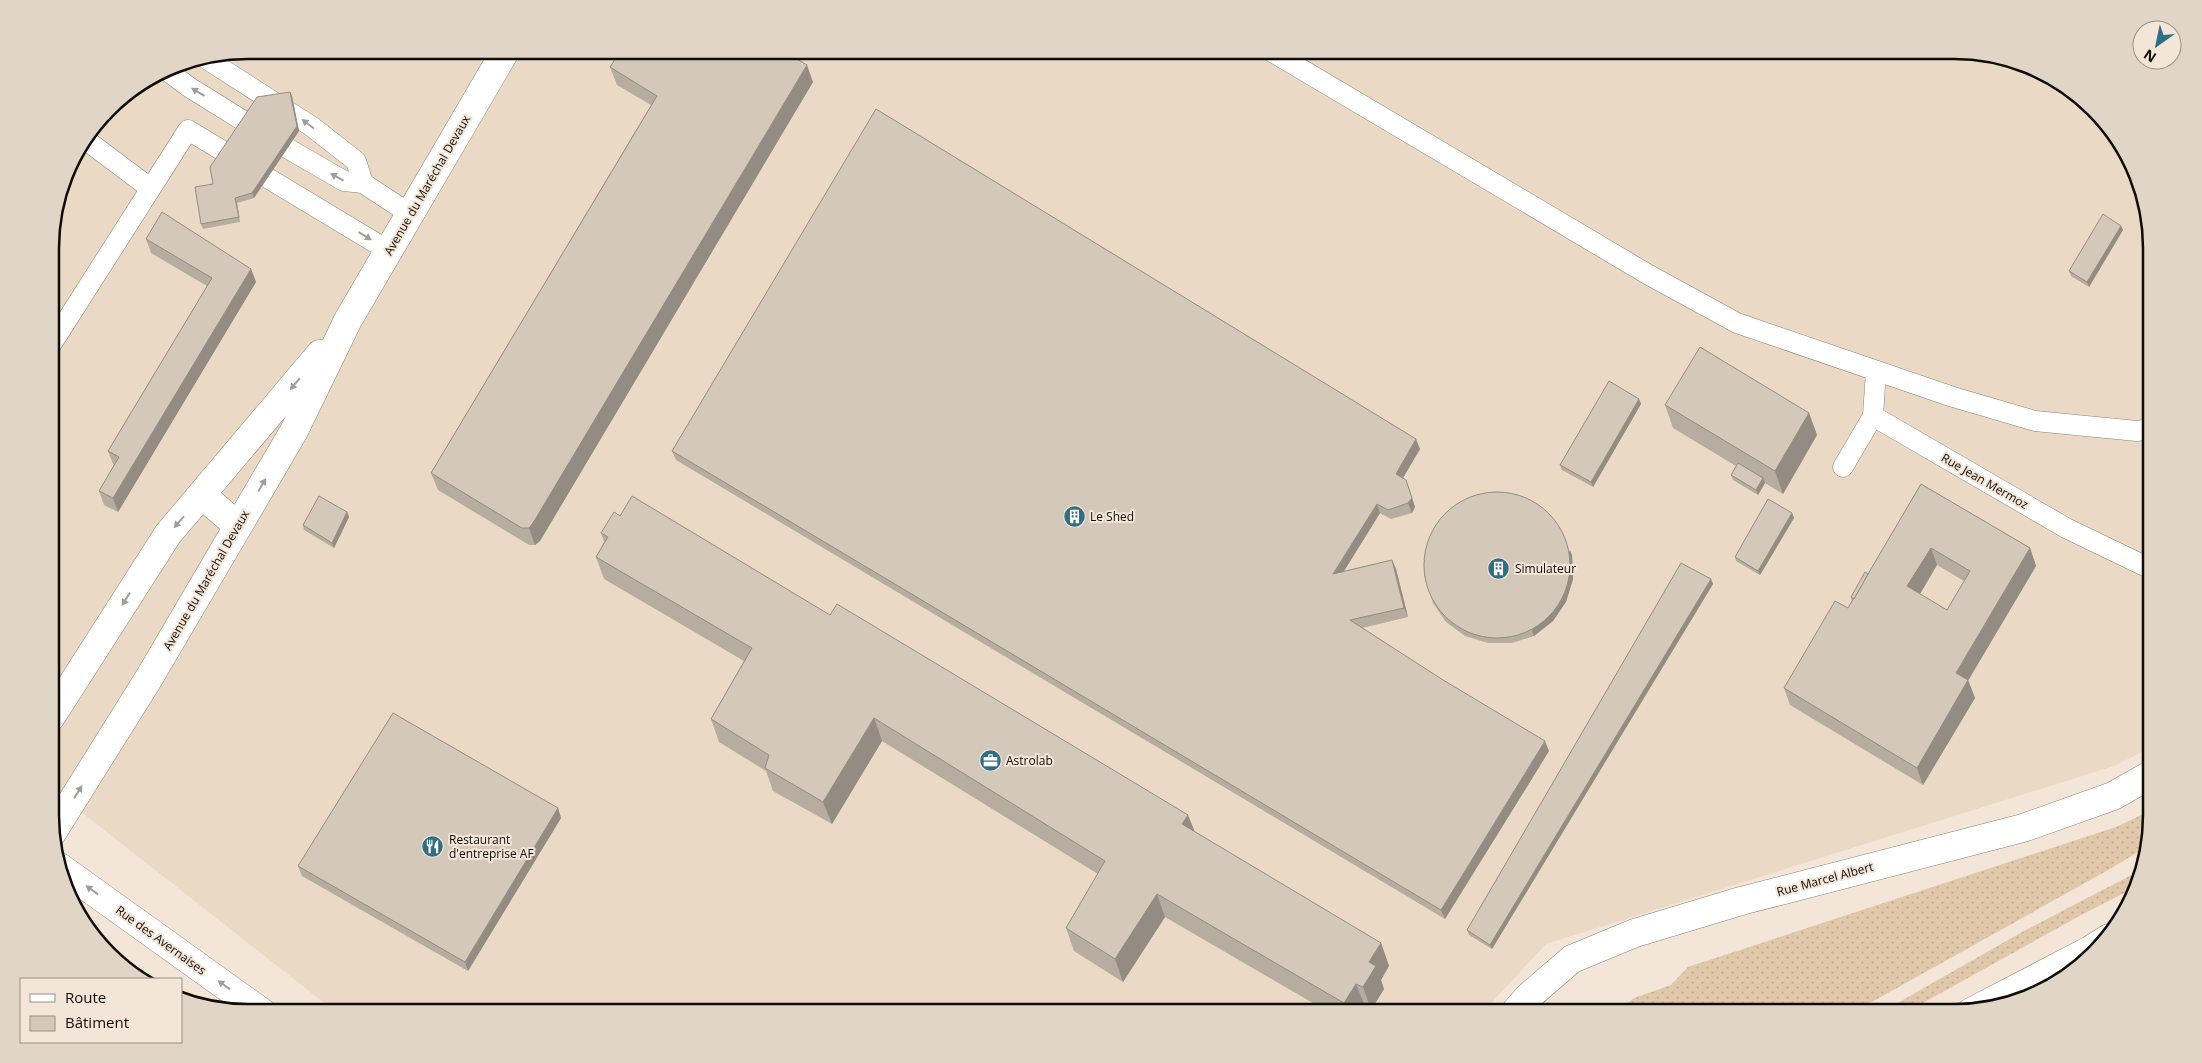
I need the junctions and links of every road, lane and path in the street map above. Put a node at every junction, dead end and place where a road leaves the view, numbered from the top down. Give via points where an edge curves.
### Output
1 (501, 59) edge
2 (1285, 59) edge
3 (211, 62) edge
4 (172, 74) edge
5 (91, 143) edge
6 (363, 183) junction
7 (150, 188) junction
8 (410, 214) junction
9 (389, 251) junction
10 (348, 320) junction
11 (59, 332) edge
12 (1876, 371) junction
13 (1874, 416) junction
14 (2143, 430) edge
15 (1843, 467) dead end
16 (202, 495) junction
17 (238, 526) junction
18 (2143, 564) edge
19 (59, 706) edge
20 (2143, 779) edge
21 (59, 822) edge
22 (68, 873) edge
23 (2083, 954) edge
24 (1992, 1001) edge
25 (251, 1004) edge
26 (1522, 1004) edge

1 - 8 main road, Avenue du Maréchal Devaux
2 - 12 lane via 1649,275 1737,323
6 -> 3 lane via 356,161 311,126
6 -> 4 lane via 344,181
5 - 7 lane
6 - 8 lane
7 -> 9 lane via 188,130
7 - 11 lane
8 - 9 main road, Avenue du Maréchal Devaux
9 - 10 main road, Avenue du Maréchal Devaux
10 -> 16 main road, Avenue du Maréchal Devaux
17 -> 10 main road, Avenue du Maréchal Devaux via 294,431
12 - 13 lane
12 - 14 lane via 2035,421
13 - 15 lane
13 - 18 lane, Rue Jean Mermoz via 2066,528
16 - 17 main road
16 -> 19 main road, Avenue du Maréchal Devaux via 152,557
21 -> 17 main road, Avenue du Maréchal Devaux via 149,678
20 - 26 main road, Rue Marcel Albert via 2113,796 2023,828 1741,901 1634,933 1572,959
25 -> 22 main road, Rue des Avernaises
23 - 24 main road

